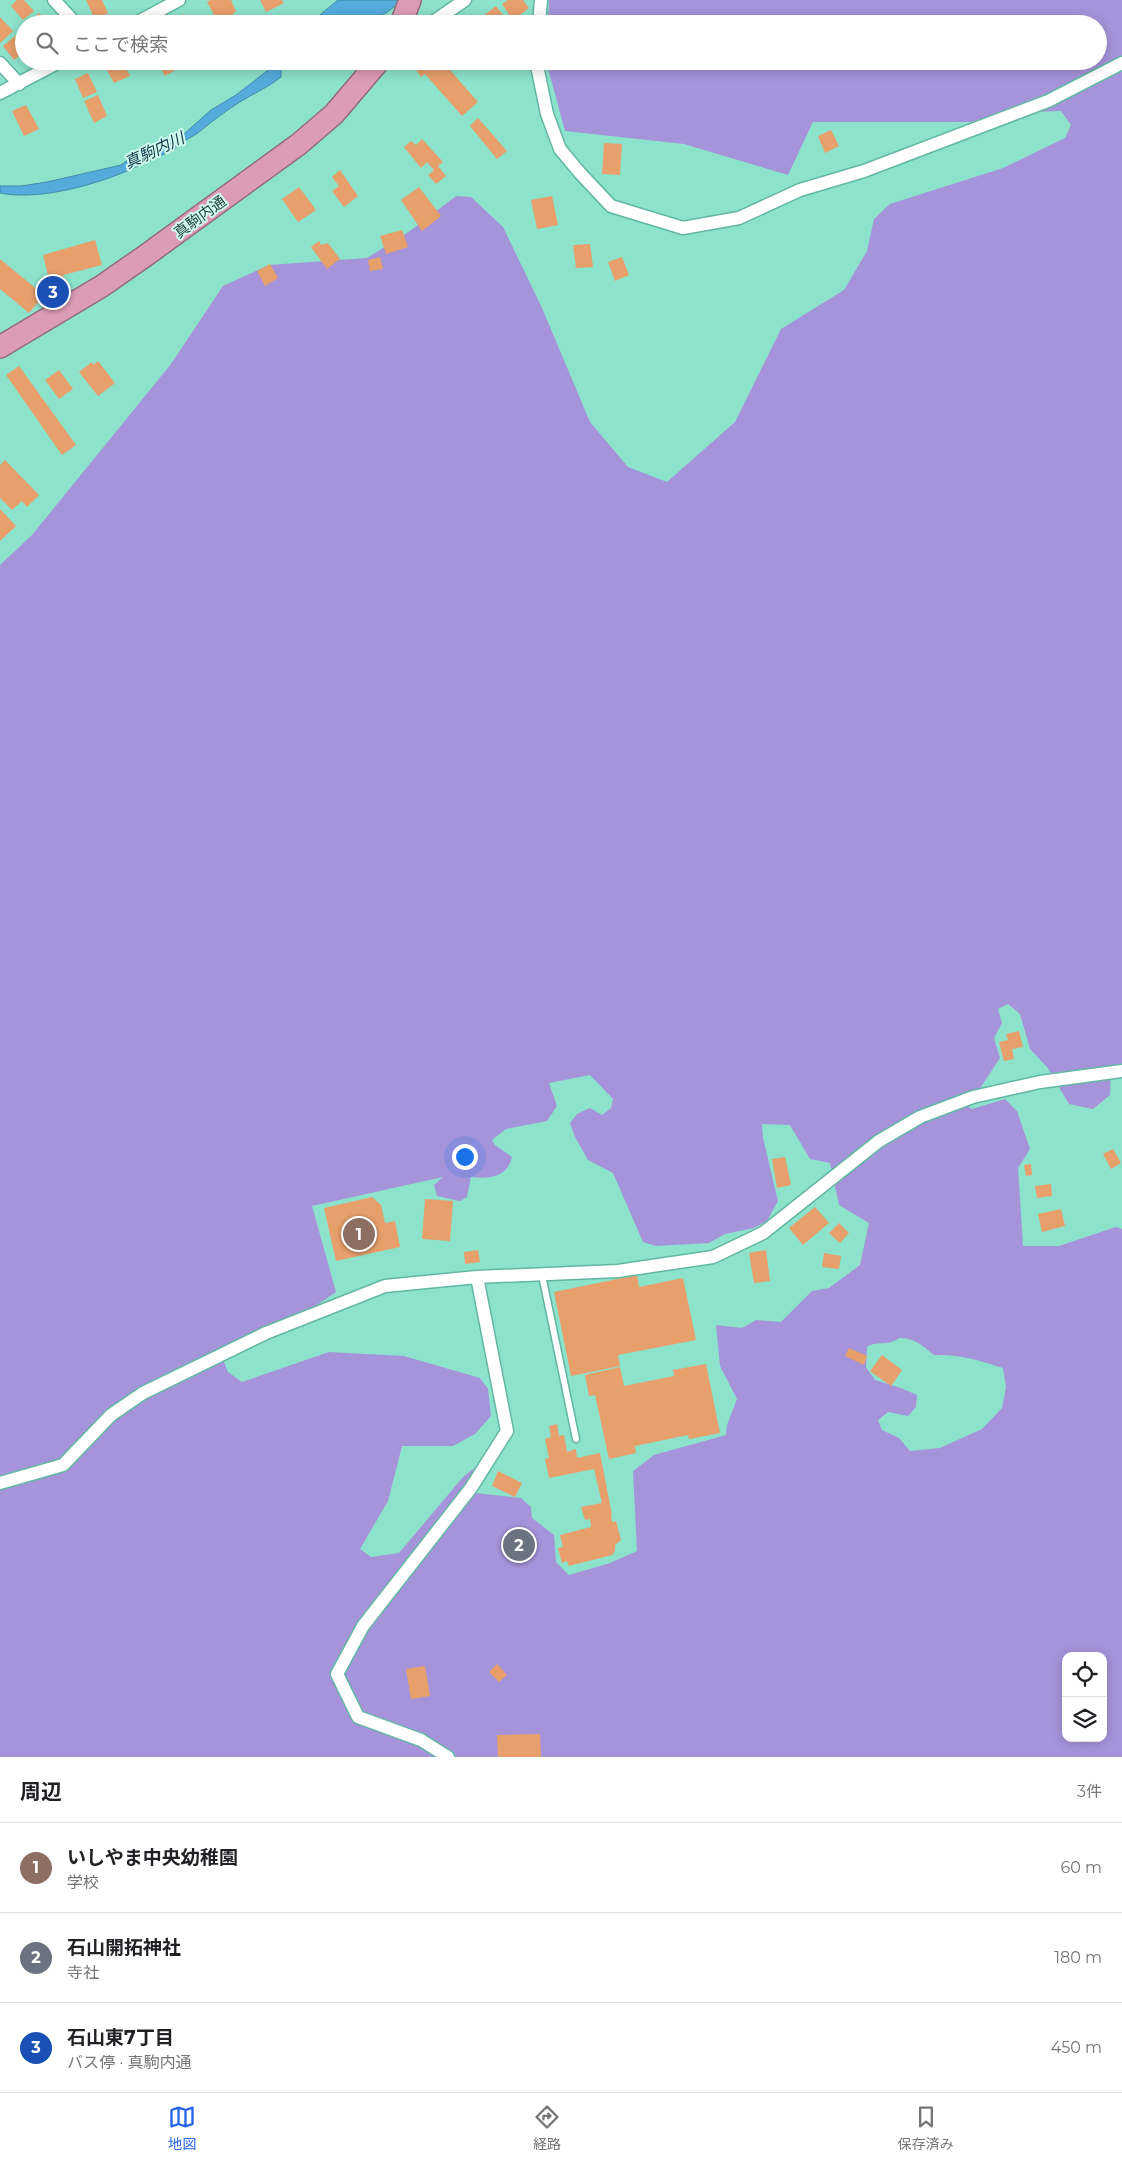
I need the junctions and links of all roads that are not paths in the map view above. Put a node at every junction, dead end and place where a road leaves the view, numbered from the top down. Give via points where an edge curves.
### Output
1 (54, 0) edge
2 (179, 0) edge
3 (410, 0) edge
4 (466, 0) edge
5 (542, 0) edge
6 (68, 15) edge
7 (151, 15) edge
8 (405, 15) edge
9 (444, 15) edge
10 (540, 15) edge
11 (1122, 63) edge
12 (0, 64) edge
13 (45, 70) edge
14 (371, 70) edge
15 (538, 70) edge
16 (19, 84) junction
17 (0, 93) edge
18 (0, 347) edge
19 (1122, 1071) edge
20 (542, 1275) junction
21 (477, 1277) junction
22 (576, 1439) dead end
23 (0, 1483) edge
24 (448, 1757) edge

1 - 6 street
2 - 7 street
3 - 8 highway
4 - 9 street
5 - 10 street
11 - 15 street via 1048,101 864,171 800,190 739,218 684,228 612,206 580,173 560,149 550,123
12 - 16 street
13 - 16 street
14 - 18 highway, 真駒内通 via 334,114 299,144 102,286
16 - 17 street
19 - 20 street via 1040,1082 973,1097 920,1117 879,1141 763,1233 713,1257 618,1271
20 - 21 street
20 - 22 lane
21 - 23 street via 385,1286 266,1333 143,1393 111,1415 63,1464
21 - 24 street via 507,1430 471,1488 362,1626 337,1674 358,1717 421,1740

